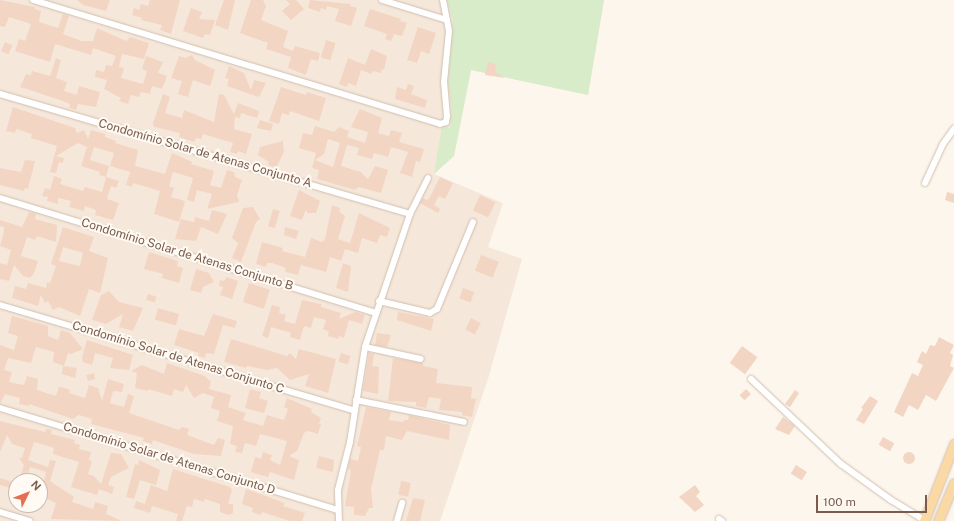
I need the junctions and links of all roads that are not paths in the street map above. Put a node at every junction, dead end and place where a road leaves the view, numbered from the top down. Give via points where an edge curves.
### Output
1 (33, 0) edge
2 (382, 0) edge
3 (443, 0) edge
4 (447, 20) junction
5 (0, 94) edge
6 (954, 129) edge
7 (428, 178) dead end
8 (925, 183) dead end
9 (0, 198) edge
10 (410, 214) junction
11 (474, 222) dead end
12 (379, 301) junction
13 (0, 305) edge
14 (375, 313) junction
15 (366, 346) junction
16 (421, 359) dead end
17 (751, 379) dead end
18 (356, 400) junction
19 (0, 408) edge
20 (355, 411) junction
21 (464, 422) dead end
22 (954, 444) edge
23 (954, 483) edge
24 (950, 499) edge
25 (402, 504) dead end
26 (338, 510) junction
27 (0, 512) edge
28 (924, 520) edge
29 (30, 521) edge
30 (339, 521) edge
31 (397, 521) edge
32 (938, 521) edge

1 - 4 street via 440,124 446,122 448,116 444,82 449,31
2 - 4 street
3 - 4 street
5 - 10 street, Condomínio Solar de Atenas Conjunto A
6 - 8 street via 943,144
7 - 10 street
9 - 14 street, Condomínio Solar de Atenas Conjunto B
10 - 12 street
11 - 12 street via 436,310 430,313
12 - 14 street
13 - 20 street, Condomínio Solar de Atenas Conjunto C
14 - 15 street
15 - 16 street
15 - 18 street
17 - 28 street via 841,464
18 - 20 street
18 - 21 street
19 - 26 street, Condomínio Solar de Atenas Conjunto D
20 - 26 street via 338,490
22 - 28 main road
23 - 24 main road
24 - 32 main road
25 - 31 street
26 - 30 street
27 - 29 street

